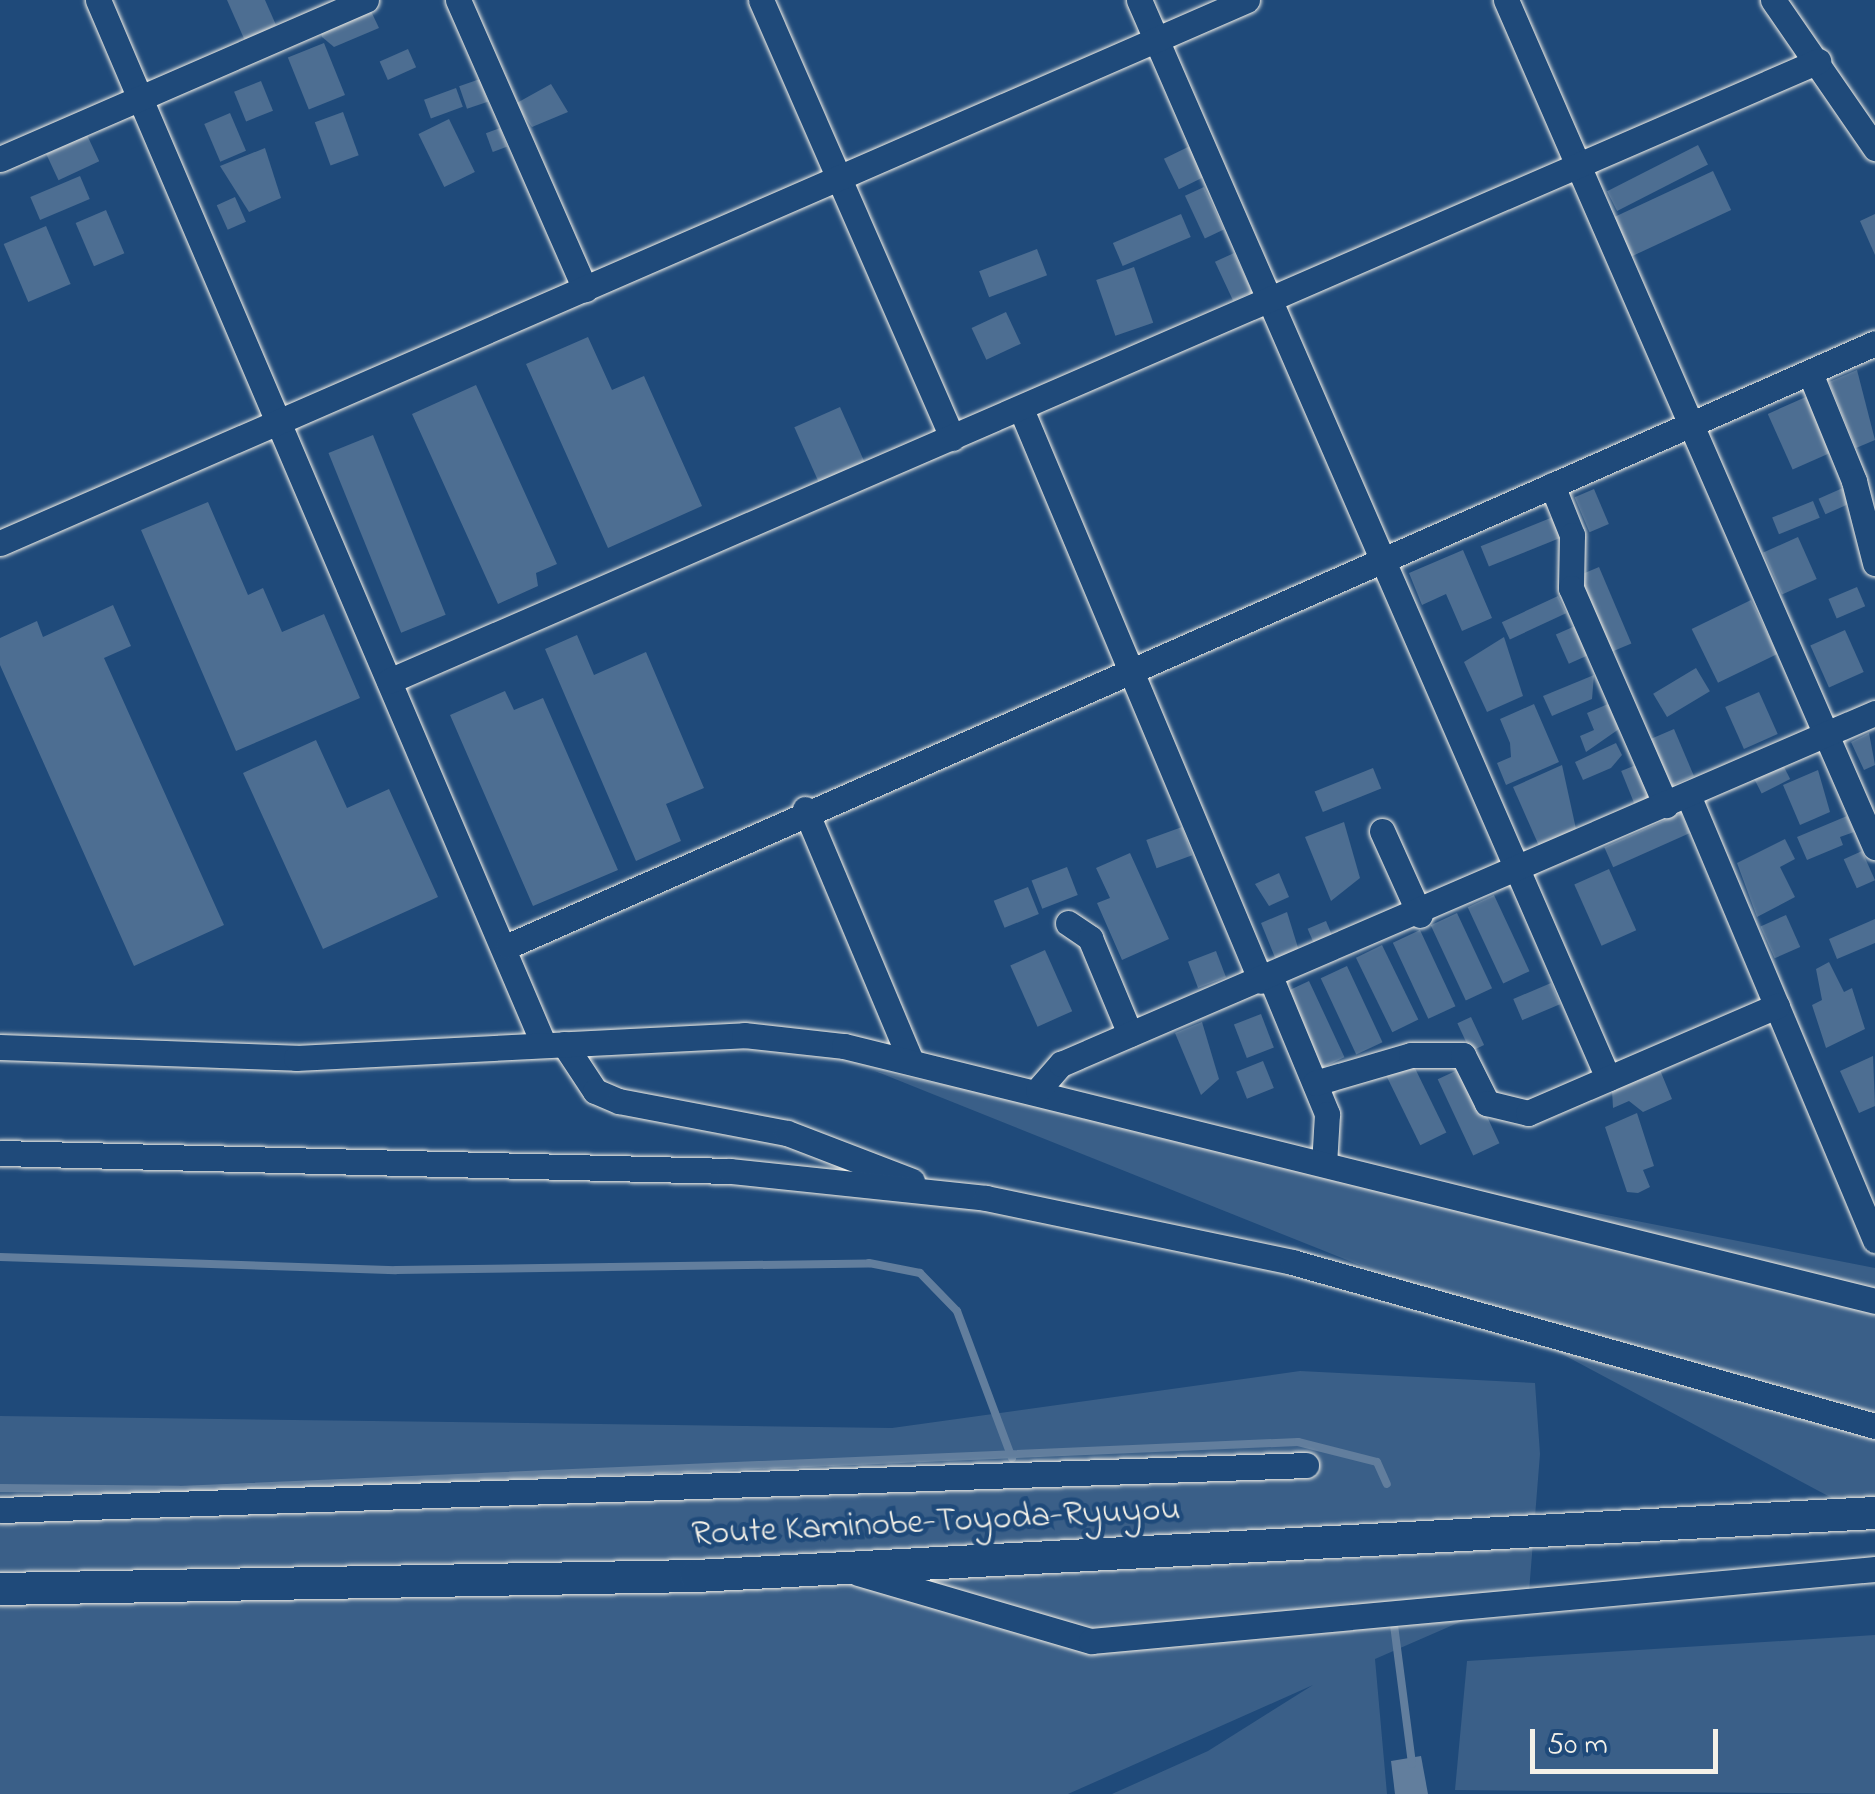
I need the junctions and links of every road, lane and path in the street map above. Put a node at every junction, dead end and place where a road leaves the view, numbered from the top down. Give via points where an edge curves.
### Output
1 (98, 0) edge
2 (366, 0) edge
3 (458, 0) edge
4 (760, 0) edge
5 (1139, 0) edge
6 (1247, 0) edge
7 (1506, 0) edge
8 (1773, 0) edge
9 (1156, 39) junction
10 (1818, 61) junction
11 (141, 97) junction
12 (1875, 148) edge
13 (0, 159) edge
14 (1578, 166) junction
15 (840, 178) junction
16 (585, 288) junction
17 (1271, 302) junction
18 (1875, 344) edge
19 (1810, 373) junction
20 (1021, 408) junction
21 (277, 422) junction
22 (1691, 426) junction
23 (952, 438) junction
24 (1552, 486) junction
25 (0, 543) edge
26 (1382, 558) junction
27 (1875, 564) edge
28 (1130, 668) junction
29 (389, 680) junction
30 (1875, 714) edge
31 (1826, 734) junction
32 (1677, 800) junction
33 (805, 810) junction
34 (1382, 831) dead end
35 (1875, 847) edge
36 (1519, 871) junction
37 (1420, 915) junction
38 (1068, 923) dead end
39 (508, 946) junction
40 (1266, 981) junction
41 (1777, 1006) junction
42 (1130, 1034) junction
43 (554, 1044) junction
44 (0, 1046) edge
45 (911, 1061) junction
46 (1608, 1078) junction
47 (1314, 1084) junction
48 (1038, 1090) junction
49 (0, 1153) edge
50 (1324, 1164) junction
51 (930, 1190) junction
52 (1875, 1240) edge
53 (1875, 1301) edge
54 (1875, 1426) edge
55 (1306, 1465) dead end
56 (0, 1510) edge
57 (1875, 1513) edge
58 (838, 1568) junction
59 (1875, 1569) edge
60 (0, 1589) edge

1 - 11 street
2 - 11 street
3 - 16 street
4 - 15 street
5 - 9 street
6 - 9 street
7 - 14 street
8 - 10 street
9 - 15 street
9 - 17 street
10 - 12 street
10 - 14 street
11 - 13 street
11 - 21 street
14 - 17 street
14 - 22 street
15 - 16 street
15 - 23 street
16 - 21 street
17 - 20 street
17 - 26 street
18 - 19 street
19 - 22 street
19 - 27 street via 1854,481
20 - 23 street
20 - 28 street
21 - 25 street
21 - 29 street
22 - 24 street
22 - 31 street
23 - 29 street
24 - 26 street
24 - 32 street via 1572,535 1571,588
26 - 28 street
26 - 36 street
28 - 33 street
28 - 40 street
29 - 39 street
30 - 31 street
31 - 32 street
31 - 35 street
32 - 36 street
32 - 41 street
33 - 39 street
33 - 45 street
34 - 37 street
36 - 37 street
36 - 46 street
37 - 40 street
38 - 42 street via 1090,938
39 - 43 street
40 - 42 street
40 - 47 street
41 - 46 street
41 - 52 street
42 - 48 street via 1061,1064
43 - 44 street via 296,1058
43 - 45 street via 744,1036
43 - 51 street via 595,1091 619,1101 788,1133
45 - 48 street
46 - 47 street via 1528,1113 1487,1103 1463,1055 1410,1056
47 - 50 street via 1327,1114
48 - 50 street
49 - 51 street via 730,1171
50 - 53 street
51 - 54 street via 1292,1262
55 - 56 street
57 - 58 main road, Route Kaminobe-Toyoda-Ryuyou
58 - 59 street via 1092,1641
58 - 60 main road, Route Kaminobe-Toyoda-Ryuyou

